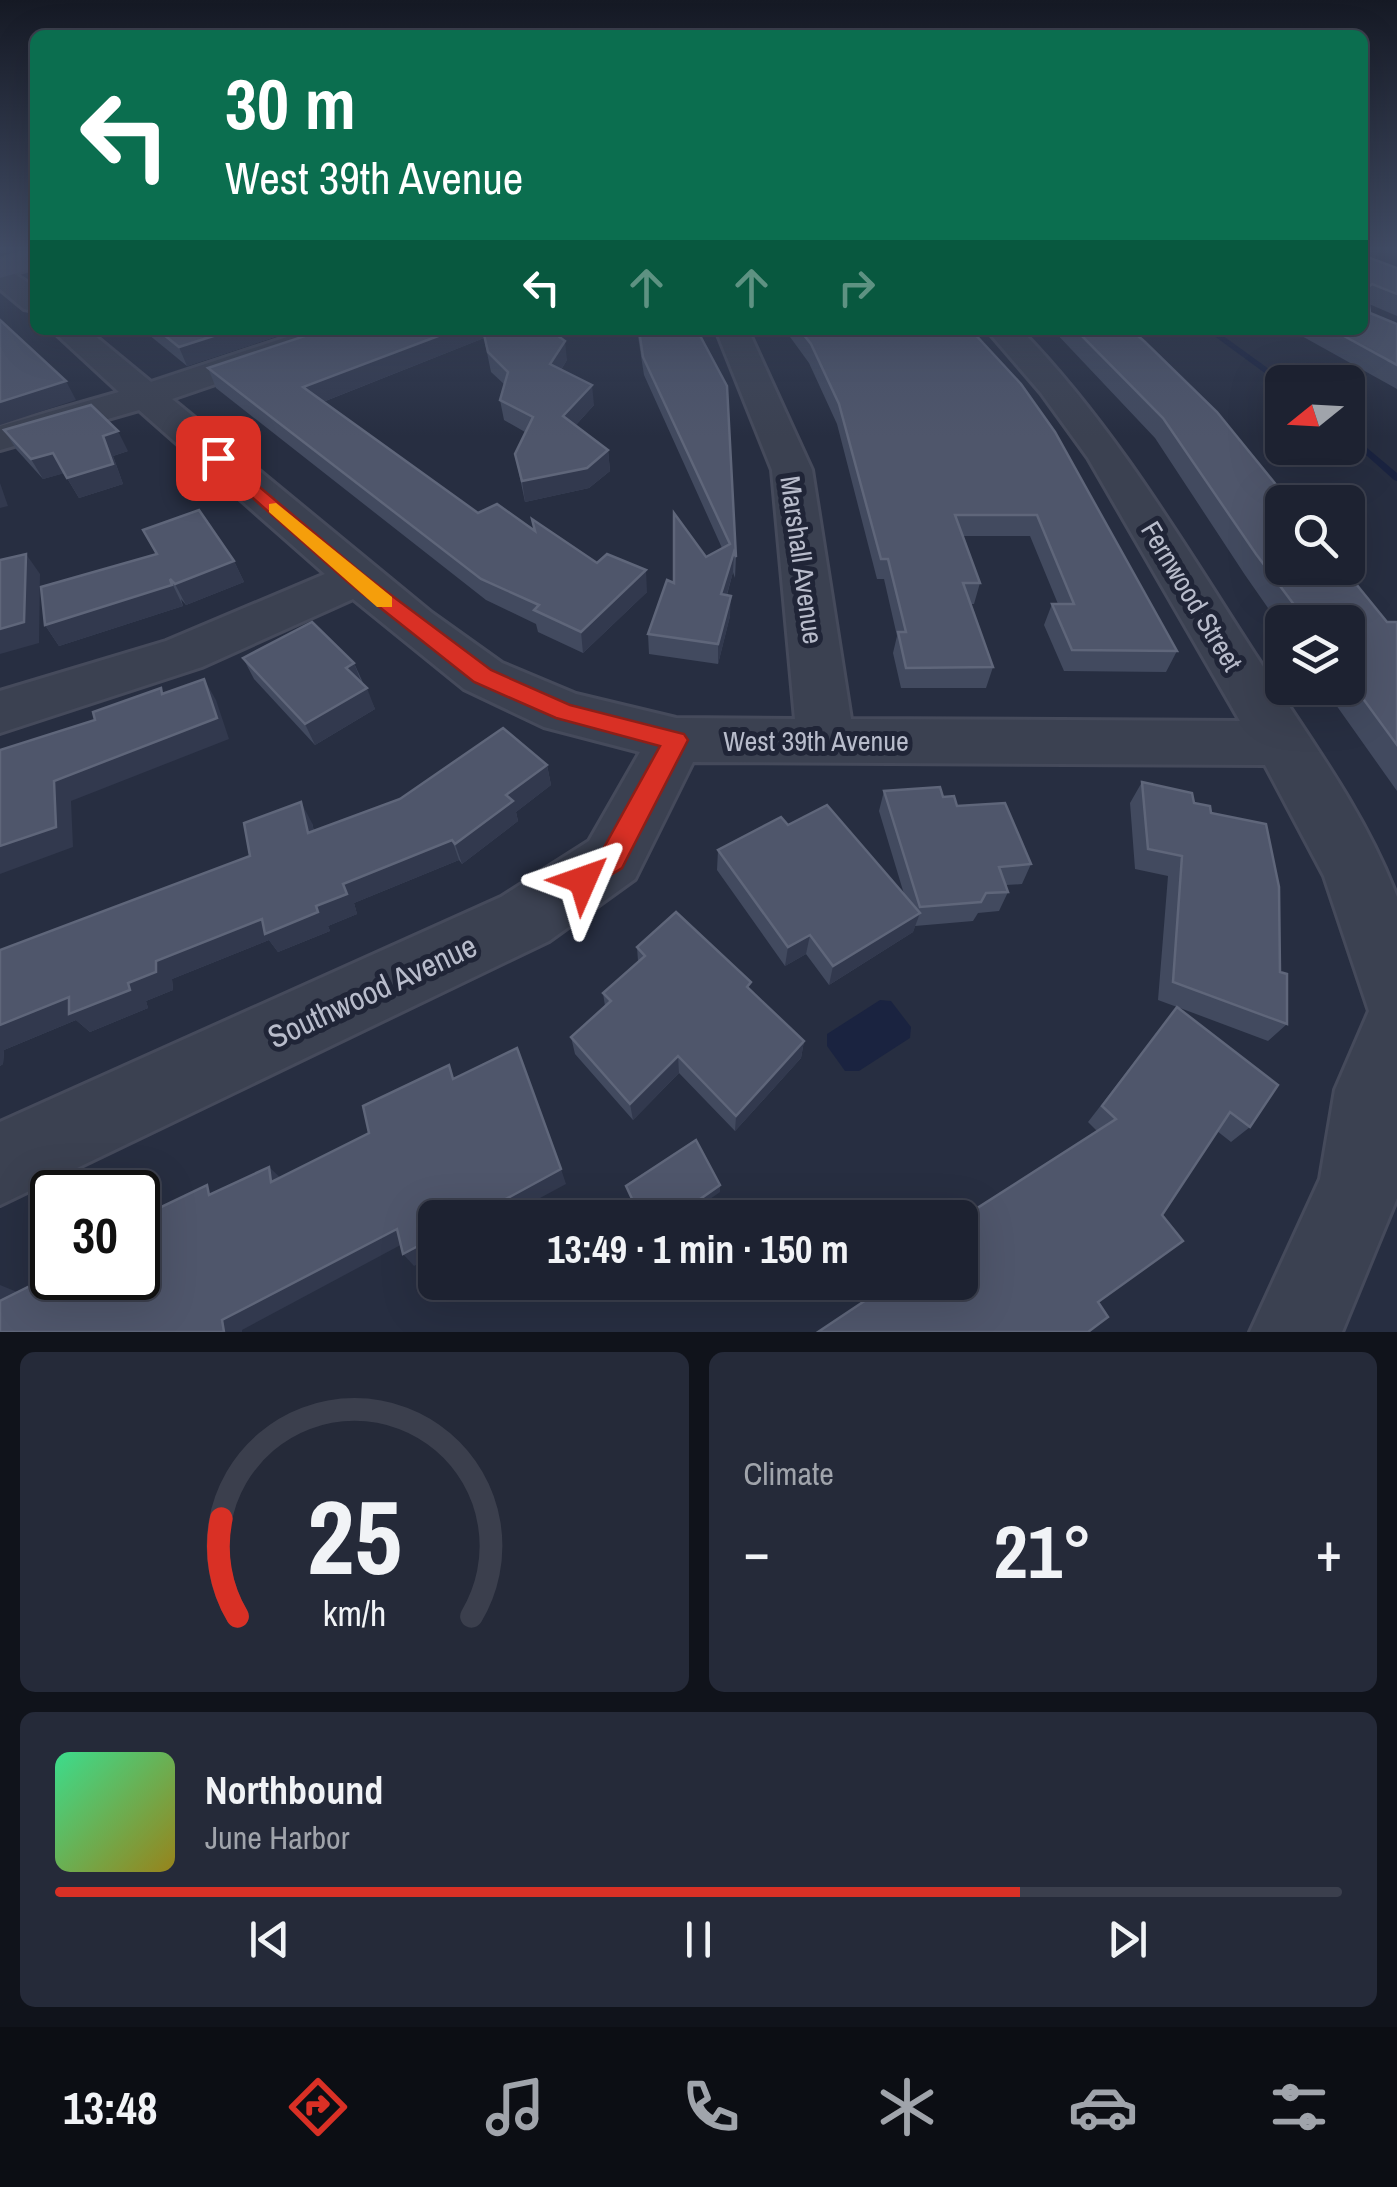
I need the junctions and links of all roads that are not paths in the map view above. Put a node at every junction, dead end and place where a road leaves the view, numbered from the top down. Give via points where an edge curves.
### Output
1 (74, 335) edge
2 (325, 335) edge
3 (734, 335) edge
4 (1008, 335) edge
5 (146, 396) junction
6 (0, 438) edge
7 (356, 579) junction
8 (0, 712) edge
9 (676, 740) junction
10 (826, 741) junction
11 (1282, 742) junction
12 (1397, 992) edge
13 (1397, 1034) edge
14 (0, 1164) edge
15 (1296, 1332) edge

1 - 5 street, West 39th Avenue
2 - 5 street
3 - 10 street, Marshall Avenue via 792,470
4 - 11 street, Fernwood Street via 1108,458
5 - 6 street
5 - 7 street, West 39th Avenue
7 - 8 street via 184,654
7 - 9 street, West 39th Avenue via 482,676 564,712
9 - 10 street, West 39th Avenue
9 - 14 street, Southwood Avenue via 612,860 525,919
10 - 11 street, West 39th Avenue
11 - 12 street, Fernwood Street via 1356,870
13 - 15 street via 1374,1090 1361,1185

